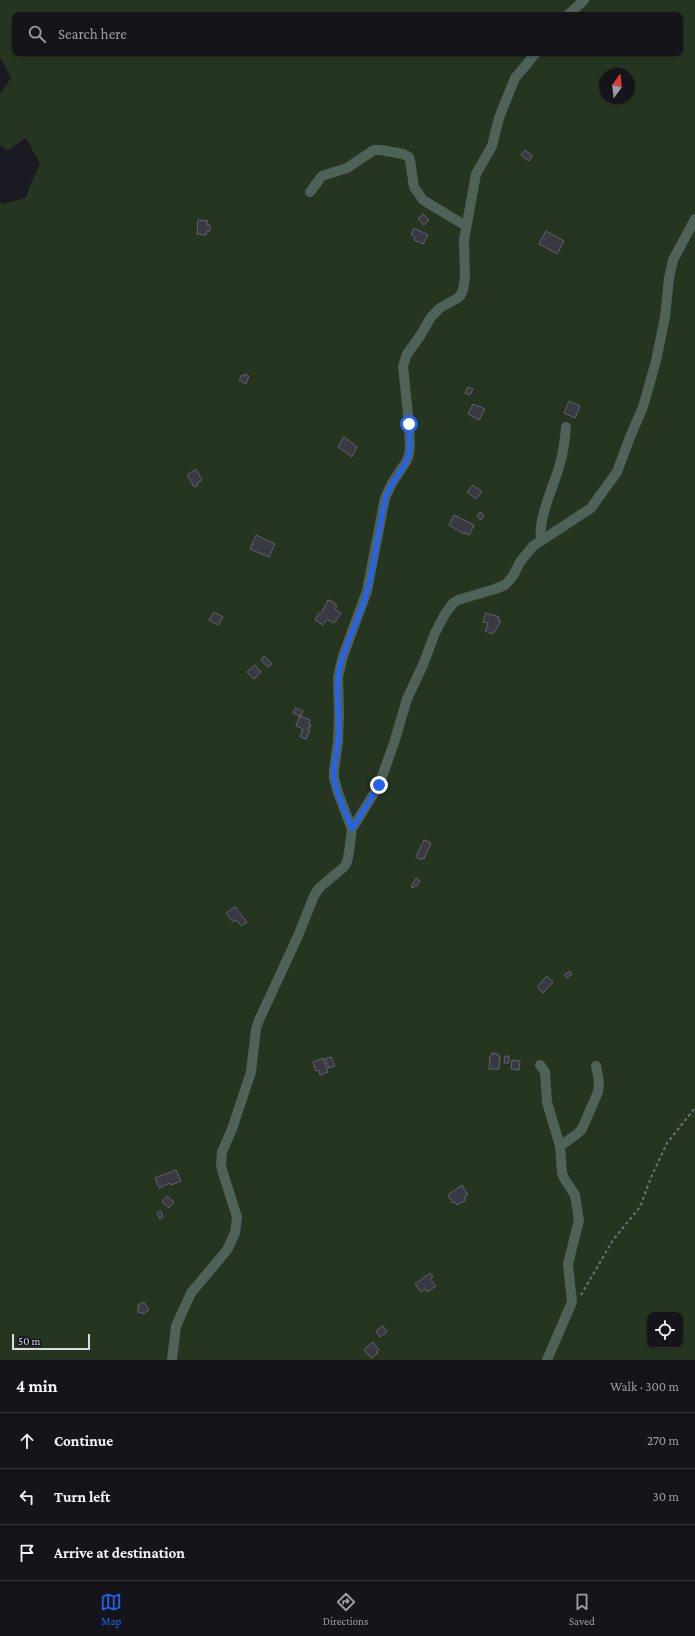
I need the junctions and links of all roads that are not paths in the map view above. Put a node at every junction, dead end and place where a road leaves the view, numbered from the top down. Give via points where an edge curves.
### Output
1 (584, 0) edge
2 (571, 12) edge
3 (533, 56) edge
4 (310, 192) dead end
5 (695, 219) edge
6 (466, 226) junction
7 (566, 427) dead end
8 (541, 540) junction
9 (352, 829) junction
10 (540, 1065) dead end
11 (596, 1066) dead end
12 (560, 1146) junction
13 (172, 1360) edge
14 (547, 1360) edge

1 - 2 street
3 - 6 street via 515,78 503,105 492,146 476,174
4 - 6 street via 322,176 347,168 374,150 403,154 409,157 414,187 423,200
5 - 8 street via 673,260 656,361 643,407 617,472 591,508
6 - 9 street via 465,277 460,296 436,312 405,359 403,375 409,424 409,455 385,498 367,591 338,677 338,742 334,778
7 - 8 street via 560,465 542,521
8 - 9 street via 526,553 505,585 458,600 445,614 407,699 379,785
9 - 13 street via 347,862 314,896 259,1020 251,1072 222,1152 222,1170 237,1216 235,1233 227,1250 191,1293 176,1326
10 - 12 street via 545,1072 547,1102
11 - 12 street via 598,1092 582,1129
12 - 14 street via 562,1173 575,1196 578,1220 568,1264 571,1306

